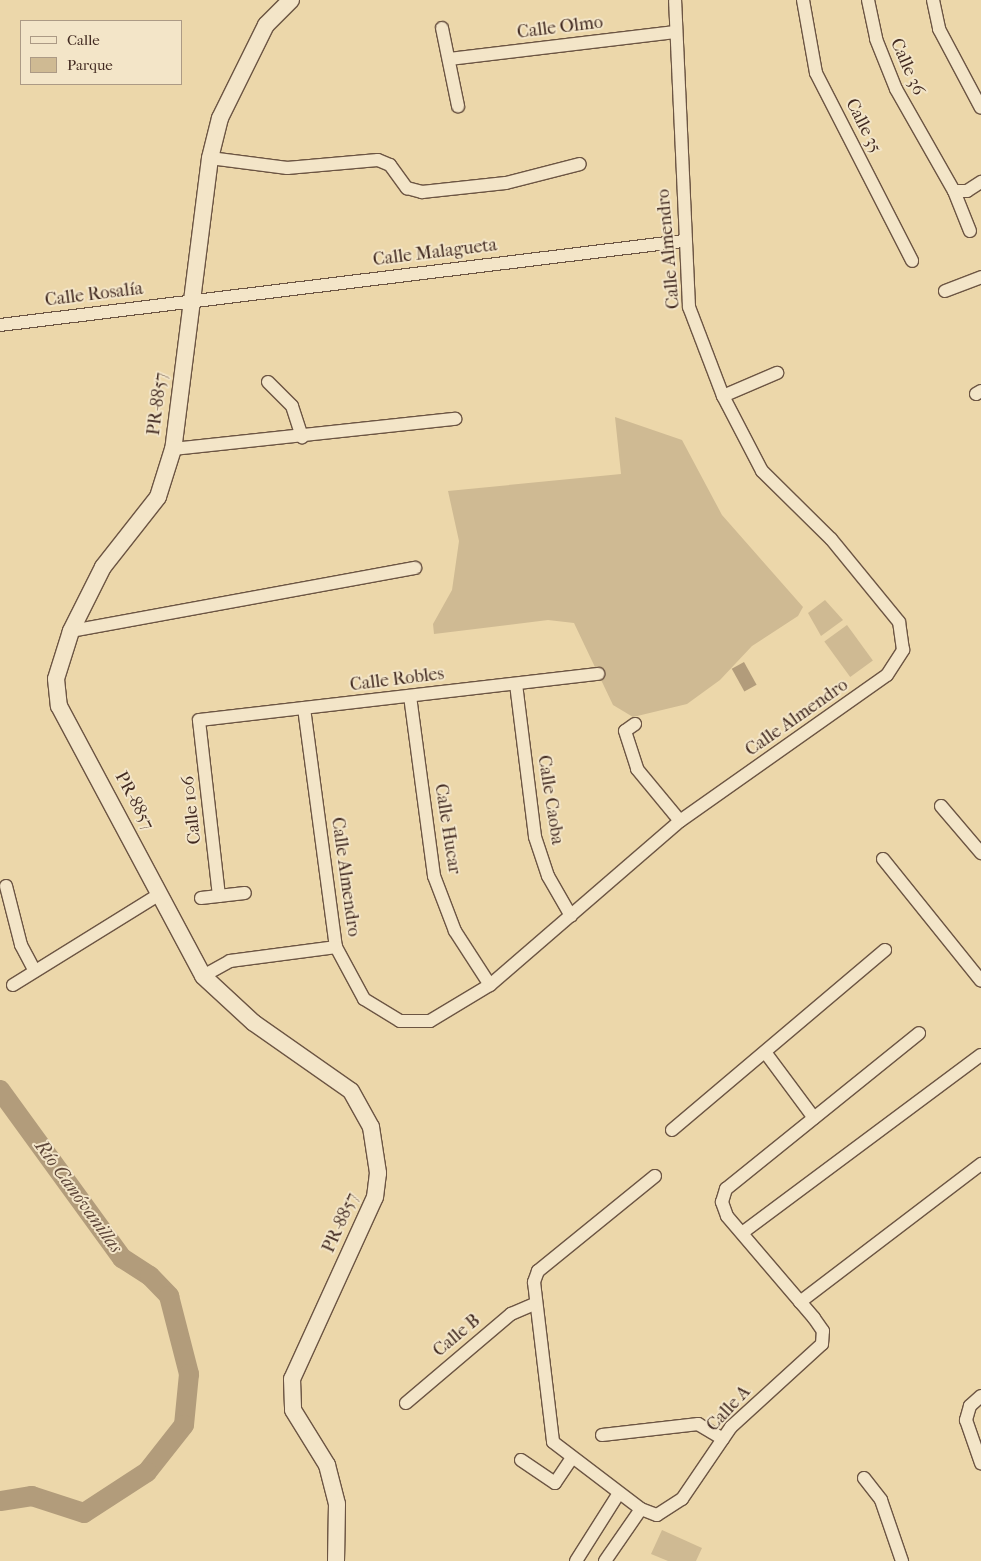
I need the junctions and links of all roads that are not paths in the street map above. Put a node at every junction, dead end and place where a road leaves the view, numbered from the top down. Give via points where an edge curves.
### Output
1 (291, 0) edge
2 (675, 0) edge
3 (803, 0) edge
4 (868, 0) edge
5 (933, 0) edge
6 (442, 28) dead end
7 (675, 32) junction
8 (449, 59) junction
9 (458, 106) dead end
10 (981, 108) edge
11 (210, 158) junction
12 (580, 164) dead end
13 (981, 182) edge
14 (954, 191) junction
15 (970, 231) dead end
16 (683, 241) junction
17 (912, 261) dead end
18 (981, 277) edge
19 (945, 291) dead end
20 (192, 301) junction
21 (0, 325) edge
22 (777, 373) dead end
23 (268, 382) dead end
24 (723, 396) junction
25 (455, 419) dead end
26 (302, 437) junction
27 (173, 449) junction
28 (415, 568) dead end
29 (71, 631) junction
30 (598, 674) dead end
31 (516, 684) junction
32 (410, 696) junction
33 (304, 708) junction
34 (199, 720) joint
35 (635, 724) dead end
36 (941, 806) dead end
37 (680, 822) junction
38 (981, 853) edge
39 (883, 859) dead end
40 (6, 886) dead end
41 (245, 893) dead end
42 (158, 895) junction
43 (219, 896) junction
44 (201, 898) dead end
45 (571, 916) junction
46 (336, 947) junction
47 (885, 950) dead end
48 (34, 969) junction
49 (203, 976) junction
50 (981, 982) edge
51 (13, 985) dead end
52 (490, 985) junction
53 (919, 1033) dead end
54 (765, 1052) junction
55 (981, 1056) edge
56 (814, 1118) junction
57 (672, 1130) dead end
58 (981, 1164) edge
59 (655, 1176) dead end
60 (742, 1234) junction
61 (800, 1302) junction
62 (535, 1304) junction
63 (981, 1396) edge
64 (406, 1403) dead end
65 (602, 1435) dead end
66 (723, 1439) junction
67 (572, 1458) junction
68 (521, 1460) dead end
69 (981, 1463) edge
70 (864, 1478) dead end
71 (619, 1493) junction
72 (641, 1509) junction
73 (336, 1561) edge
74 (576, 1561) edge
75 (605, 1561) edge
76 (902, 1561) edge

1 - 11 street, PR-8857 via 266,25 220,118
2 - 7 street, Calle Almendro
3 - 17 street, Calle 35 via 816,73
4 - 14 street, Calle 36 via 876,39 896,89
5 - 10 street via 939,29
6 - 8 street
7 - 8 street, Calle Olmo
7 - 16 street, Calle Almendro
8 - 9 street
11 - 12 street via 287,168 378,160 390,165 407,188 422,192 506,183
11 - 20 street, PR-8857
13 - 14 street via 967,191
14 - 15 street, Calle 36
16 - 20 street, Calle Malagueta
16 - 24 street, Calle Almendro via 689,307
18 - 19 street
20 - 21 street, Calle Rosalía
20 - 27 street, PR-8857
22 - 24 street
23 - 26 street via 292,406
24 - 37 street, Calle Almendro via 762,471 831,540 898,622 903,650 887,676
25 - 26 street
26 - 27 street
27 - 29 street, PR-8857 via 158,497 102,567
28 - 29 street
29 - 42 street, PR-8857 via 56,679 59,706 122,818
30 - 31 street, Calle Robles
31 - 32 street, Calle Robles
31 - 45 street, Calle Caoba via 535,837 548,876
32 - 33 street, Calle Robles
32 - 52 street, Calle Hucar via 434,876 455,931
33 - 34 street, Calle Robles
33 - 46 street, Calle Almendro
34 - 43 street, Calle 106
35 - 37 street via 625,731 637,768
36 - 38 street
37 - 45 street, Calle Almendro
39 - 50 street
40 - 48 street via 21,945
41 - 43 street
42 - 48 street
42 - 49 street, PR-8857
43 - 44 street
45 - 52 street, Calle Almendro
46 - 49 street via 230,961
46 - 52 street, Calle Almendro via 364,999 400,1021 430,1021
47 - 54 street
48 - 51 street
49 - 73 street, PR-8857 via 254,1023 351,1091 371,1127 378,1173 375,1197 292,1378 293,1410 327,1465 337,1504
53 - 56 street, Calle A
54 - 56 street
54 - 57 street
55 - 60 street
56 - 60 street, Calle A via 726,1189 722,1202
58 - 61 street
59 - 62 street, Calle A via 538,1271
60 - 61 street, Calle A
61 - 66 street, Calle A via 823,1330 822,1344
62 - 64 street, Calle B via 511,1314
62 - 67 street, Calle A via 553,1442
63 - 69 street via 970,1406 966,1420
65 - 66 street via 698,1424
66 - 72 street, Calle A via 670,1510 657,1515
67 - 68 street via 555,1483
67 - 71 street, Calle A
70 - 76 street via 881,1500
71 - 72 street, Calle A
71 - 74 street
72 - 75 street

